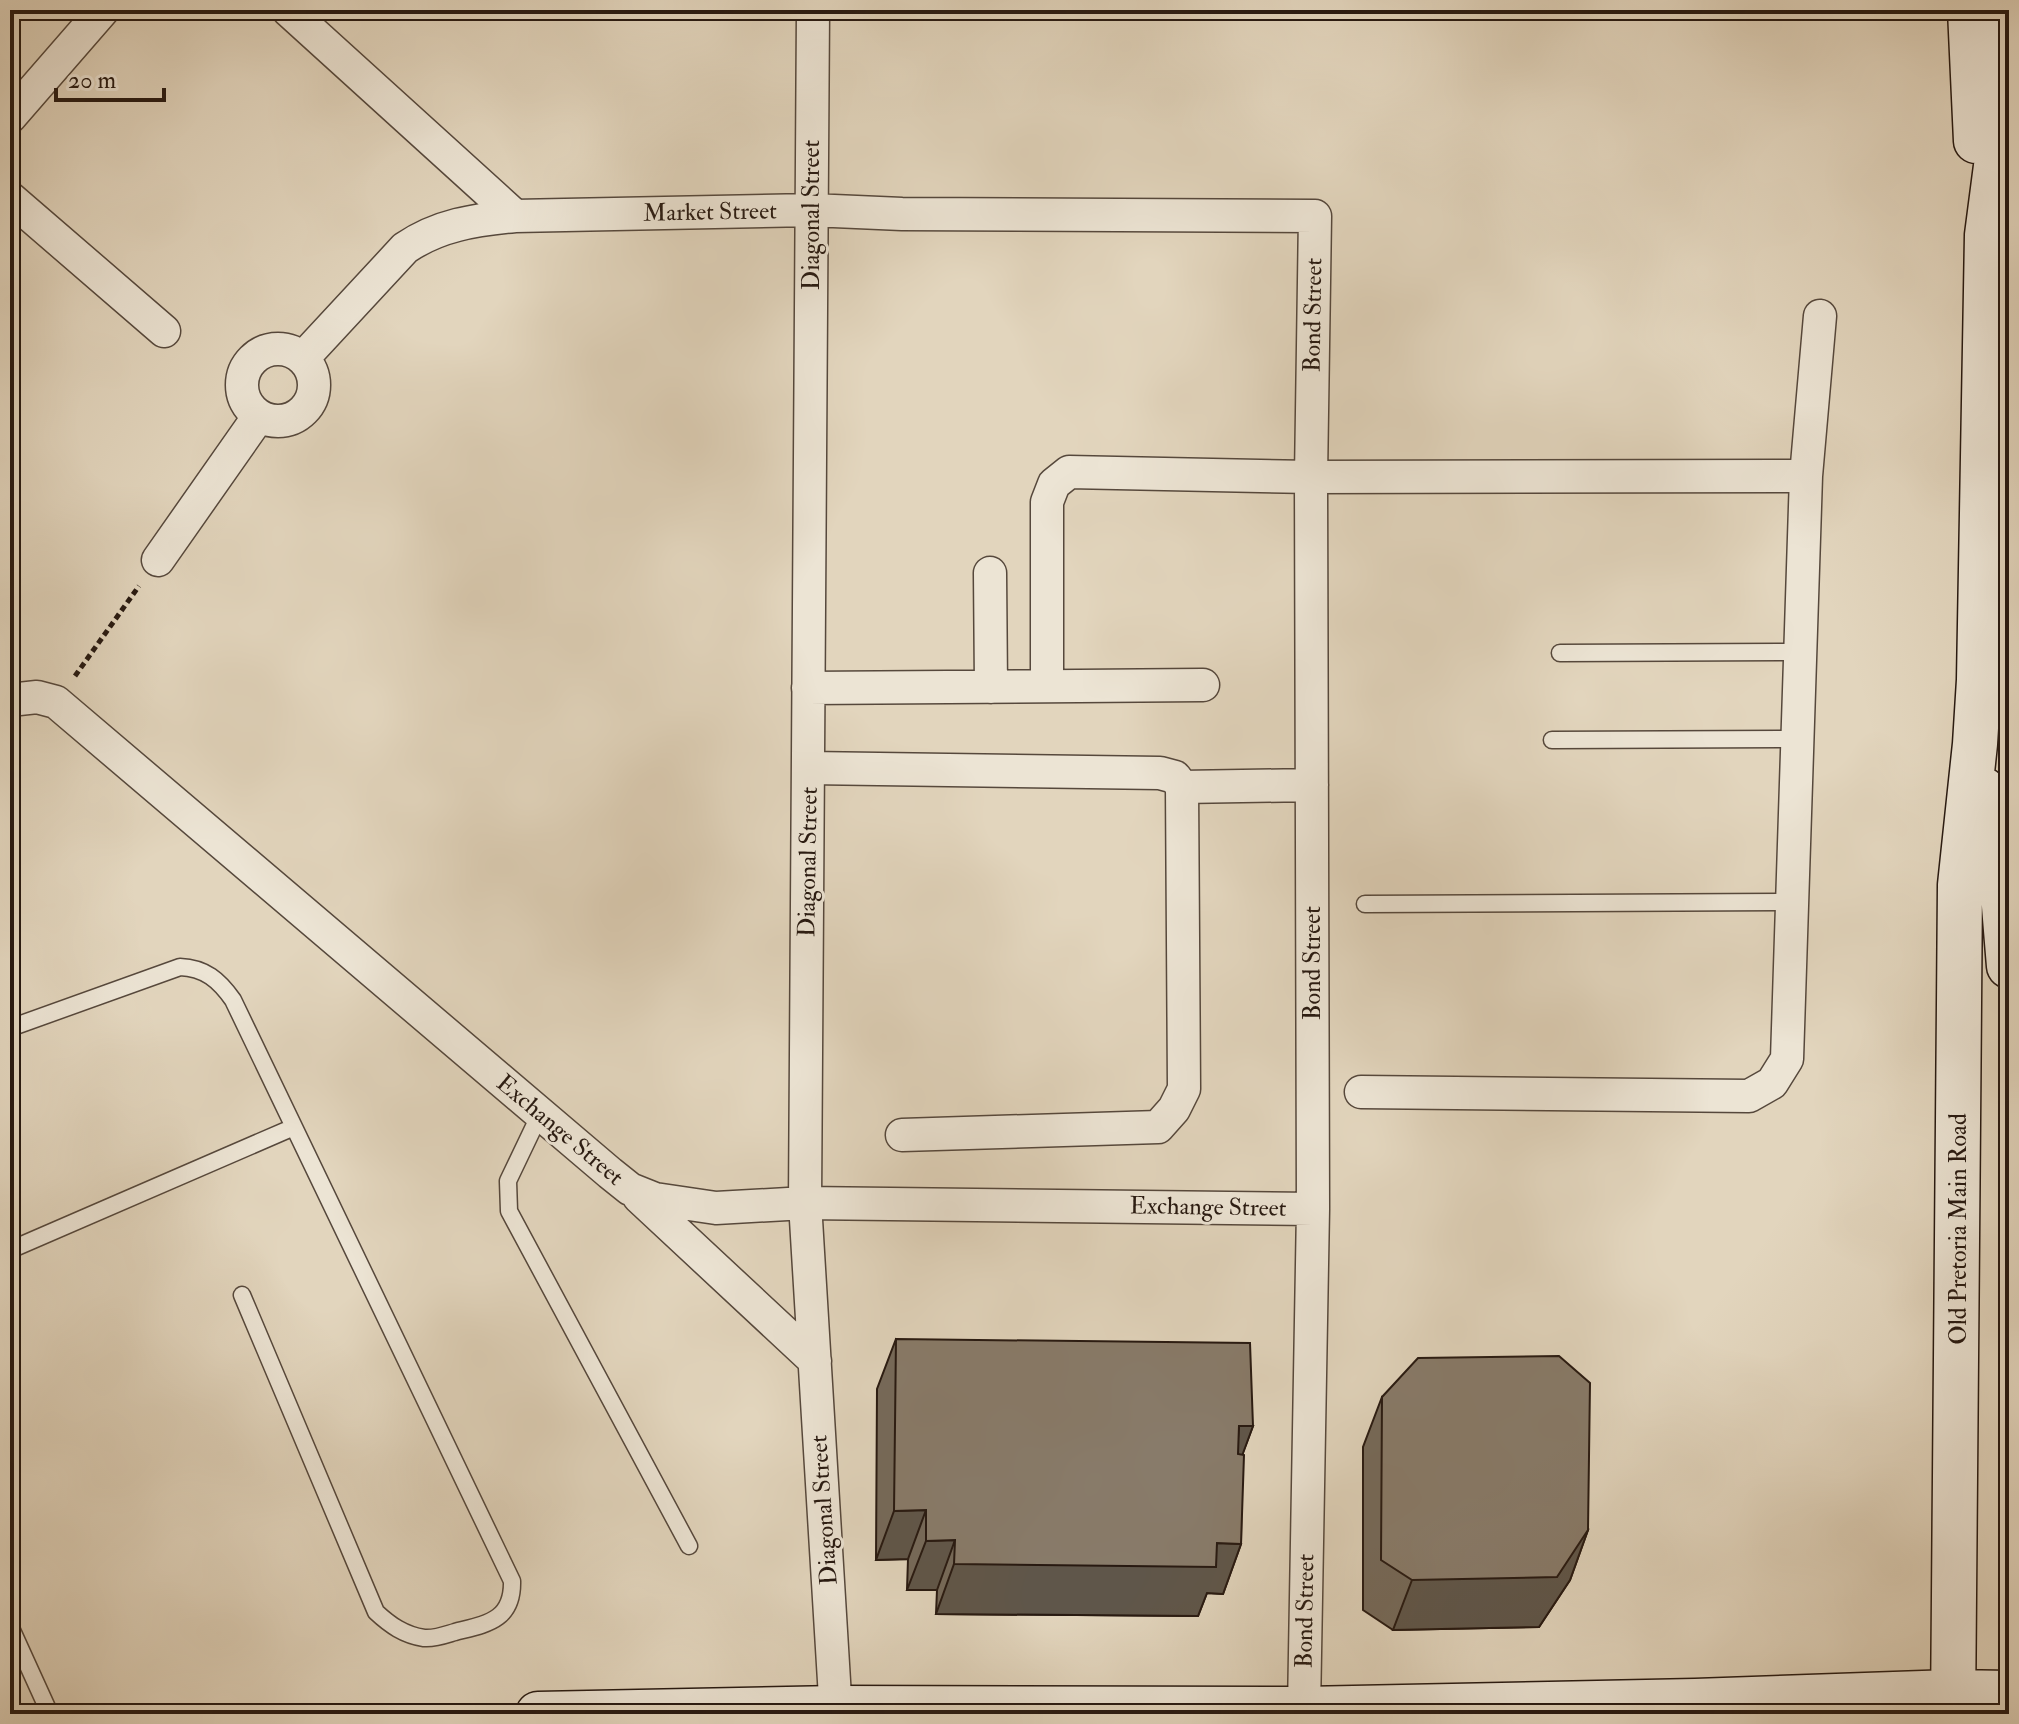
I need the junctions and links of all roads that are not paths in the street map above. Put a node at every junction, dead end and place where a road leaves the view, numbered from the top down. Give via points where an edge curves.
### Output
1 (103, 10) edge
2 (288, 10) edge
3 (813, 10) edge
4 (1970, 10) edge
5 (2009, 14) edge
6 (10, 117) edge
7 (10, 198) edge
8 (811, 210) junction
9 (515, 216) junction
10 (1315, 216) joint
11 (1987, 235) junction
12 (1820, 316) dead end
13 (164, 331) dead end
14 (303, 358) junction
15 (259, 416) junction
16 (1806, 476) junction
17 (1311, 477) junction
18 (158, 560) road end
19 (990, 573) dead end
20 (1802, 652) junction
21 (1560, 653) dead end
22 (1203, 685) dead end
23 (1047, 686) junction
24 (991, 687) junction
25 (808, 688) junction
26 (34, 700) edge
27 (1799, 739) junction
28 (1552, 740) dead end
29 (1975, 744) junction
30 (809, 768) junction
31 (1312, 785) junction
32 (1182, 787) junction
33 (1793, 902) junction
34 (1365, 904) dead end
35 (2009, 966) edge
36 (10, 1028) edge
37 (1361, 1092) dead end
38 (540, 1114) junction
39 (294, 1127) junction
40 (902, 1135) dead end
41 (630, 1189) junction
42 (805, 1203) junction
43 (1313, 1209) junction
44 (10, 1250) edge
45 (242, 1295) dead end
46 (815, 1361) junction
47 (689, 1546) dead end
48 (10, 1626) edge
49 (2009, 1693) edge
50 (1952, 1703) edge
51 (1304, 1709) junction
52 (836, 1711) edge
53 (50, 1714) edge
54 (538, 1714) edge

1 - 6 street
2 - 9 street
3 - 8 street, Diagonal Street
4 - 11 main road, Old Pretoria Main Road via 1976,143
5 - 11 main road, Old Pretoria Main Road
7 - 13 street
8 - 9 street, Market Street
8 - 10 street, Market Street
8 - 25 street, Diagonal Street
9 - 14 street, Market Street via 442,227 424,235 405,248
10 - 17 street, Bond Street
11 - 29 main road, Old Pretoria Main Road
12 - 16 street
14 - 15 street via 314,382 307,406 285,420
14 - 15 street via 275,348 248,363 242,392
15 - 18 street
16 - 17 street
16 - 20 street
17 - 23 street via 1069,472 1054,484 1047,502
17 - 31 street, Bond Street
19 - 24 street
20 - 21 lane
20 - 27 street
22 - 23 street
23 - 24 street
24 - 25 street
25 - 30 street, Diagonal Street
26 - 38 street, Exchange Street
27 - 28 lane
27 - 33 street
29 - 35 main road, Old Pretoria Main Road via 2002,882
29 - 50 main road, Old Pretoria Main Road via 1960,885
30 - 32 street via 1160,773 1175,777
30 - 42 street, Diagonal Street
31 - 32 street
31 - 43 street, Bond Street
32 - 40 street via 1184,1089 1174,1109 1158,1127
33 - 34 lane
33 - 37 street via 1787,1059 1772,1083 1749,1096
36 - 39 lane via 192,967 214,977 233,1000
38 - 41 street, Exchange Street
38 - 47 lane via 508,1181 509,1211
39 - 44 lane
39 - 45 lane via 512,1581 513,1596 502,1615 432,1638 407,1634 376,1612
41 - 42 street, Exchange Street via 655,1199 716,1208
41 - 46 street
42 - 43 street, Exchange Street
42 - 46 street, Diagonal Street
43 - 51 street, Bond Street
46 - 52 street, Diagonal Street
48 - 53 lane
49 - 50 main road
50 - 51 main road via 1695,1701
51 - 52 main road
52 - 54 main road

